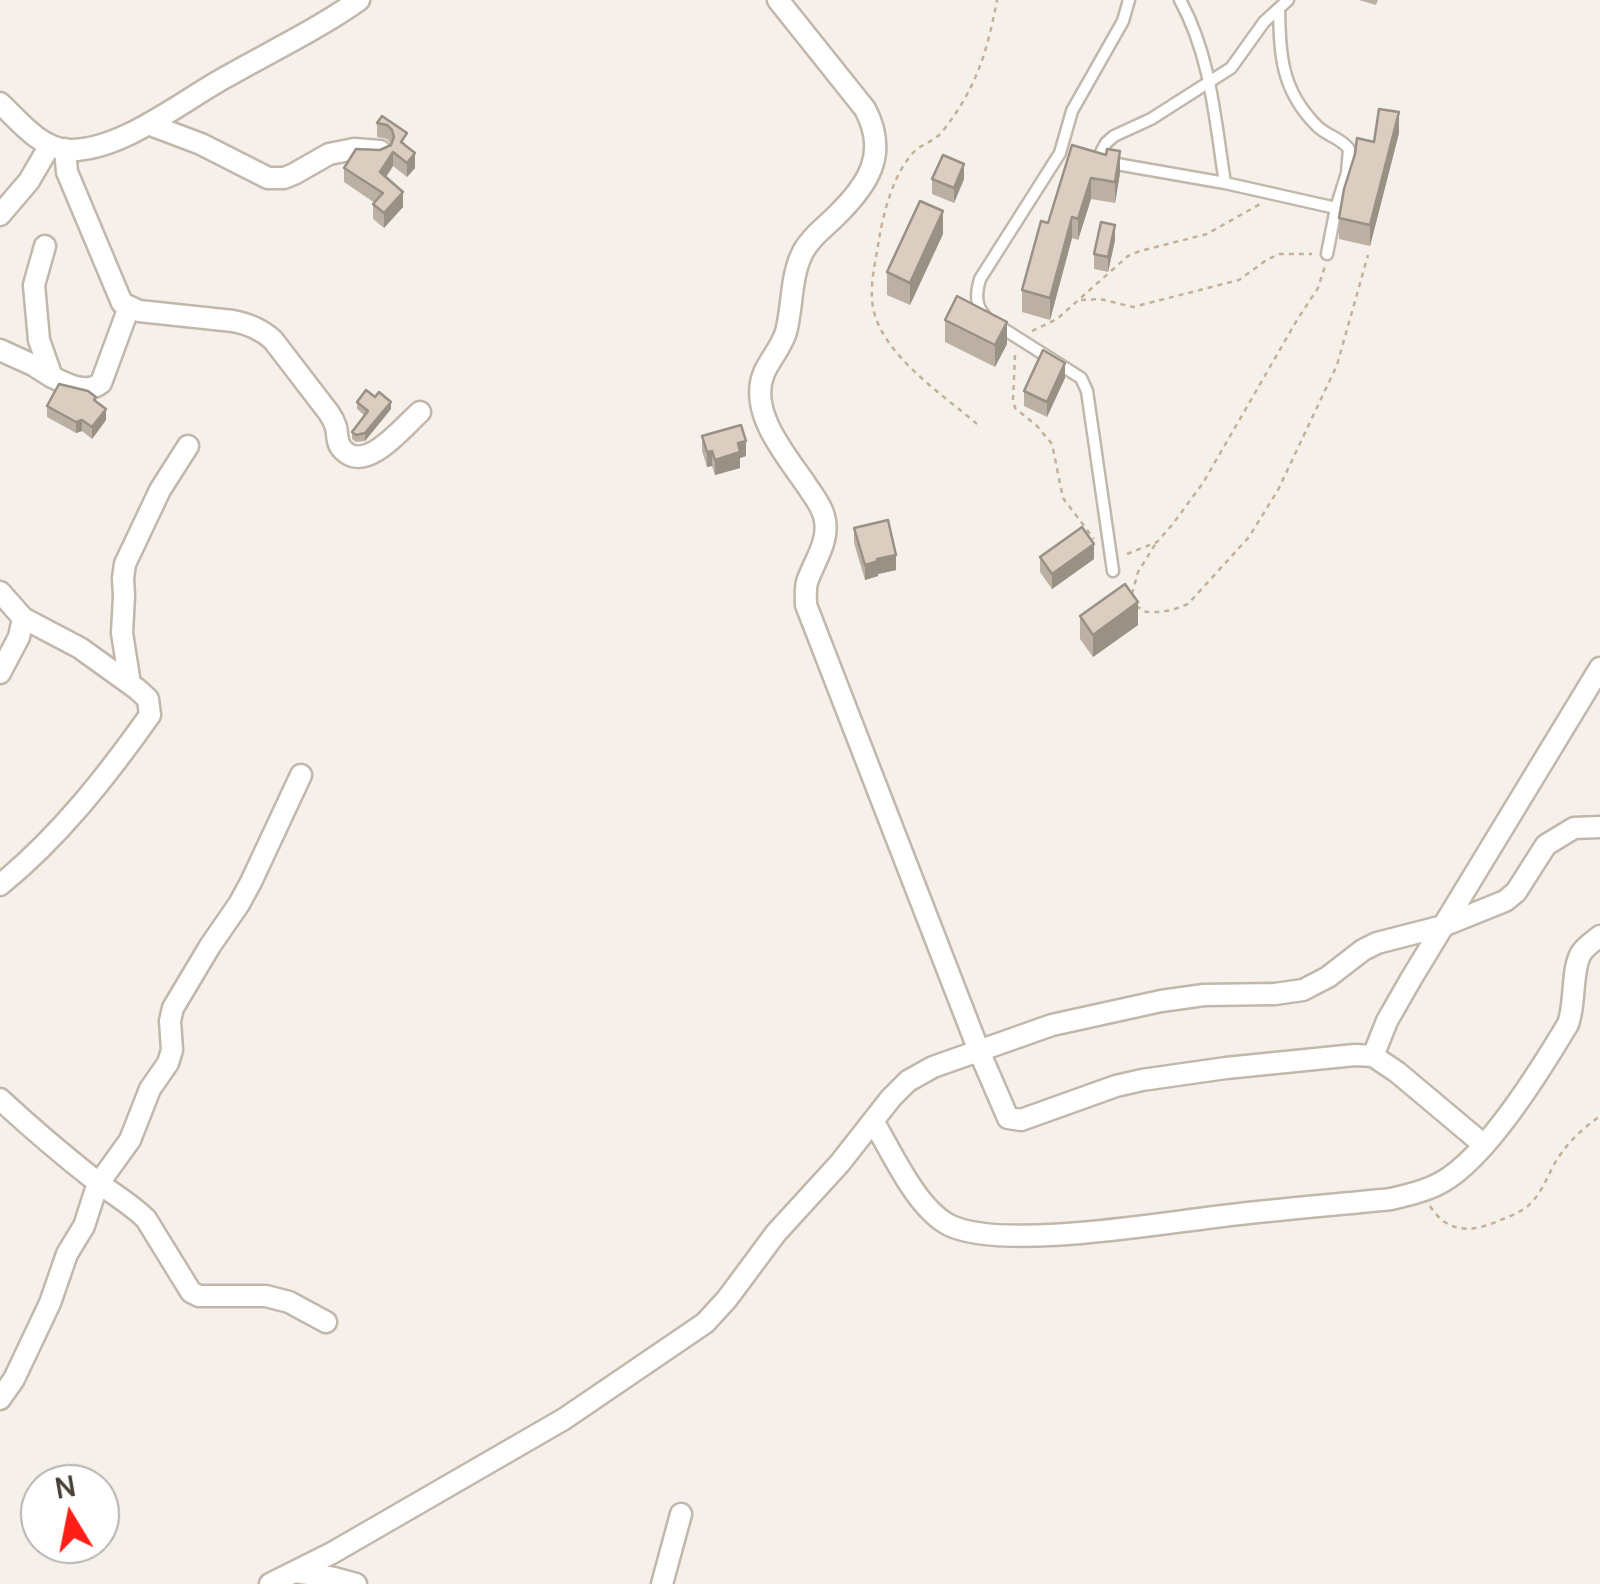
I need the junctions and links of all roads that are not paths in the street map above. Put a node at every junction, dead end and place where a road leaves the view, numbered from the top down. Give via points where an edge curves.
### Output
1 (778, 0) edge
2 (1130, 0) edge
3 (1180, 0) edge
4 (351, 2) edge
5 (1284, 4) edge
6 (1210, 83) junction
7 (0, 103) edge
8 (148, 124) junction
9 (57, 147) junction
10 (380, 151) edge
11 (1060, 153) junction
12 (1096, 160) junction
13 (1225, 183) junction
14 (1336, 208) junction
15 (0, 215) edge
16 (45, 246) dead end
17 (1327, 254) road end
18 (128, 307) junction
19 (0, 350) edge
20 (52, 377) junction
21 (420, 412) dead end
22 (188, 446) dead end
23 (1112, 565) road end
24 (0, 592) edge
25 (22, 618) junction
26 (1600, 668) edge
27 (0, 673) edge
28 (130, 684) junction
29 (301, 776) dead end
30 (1600, 827) edge
31 (0, 885) edge
32 (1442, 926) junction
33 (1600, 936) edge
34 (978, 1050) junction
35 (1373, 1056) junction
36 (0, 1099) edge
37 (874, 1121) junction
38 (1484, 1145) junction
39 (99, 1183) junction
40 (326, 1322) dead end
41 (0, 1398) edge
42 (681, 1514) dead end
43 (295, 1572) junction
44 (270, 1584) edge
45 (356, 1584) edge
46 (662, 1584) edge

1 - 34 street via 865,109 876,155 857,194 804,250 784,338 764,372 763,412 826,520 806,604
2 - 11 lane via 1072,111
3 - 6 lane
4 - 8 street
5 - 6 lane via 1231,68
5 - 14 lane via 1280,50 1288,83 1314,124 1349,149
6 - 12 lane via 1114,136
6 - 13 lane
7 - 9 street
8 - 9 street via 96,146
8 - 10 street via 268,178 284,178 329,154
9 - 15 street
9 - 18 street
11 - 12 lane
11 - 23 lane via 976,291 982,314 1081,378
12 - 13 lane
13 - 14 lane
14 - 17 lane
16 - 20 street via 34,285 39,340
18 - 20 street via 101,384 88,390
18 - 21 street via 233,320 262,331 329,413 339,444 356,457 378,451
19 - 20 street
22 - 28 street via 125,564 122,633
24 - 25 street
25 - 27 street
25 - 28 street
26 - 32 street
28 - 31 street via 148,699 150,715 109,773
29 - 39 street via 252,882 173,1008 168,1062 130,1140
30 - 32 street via 1561,834 1516,892
32 - 34 street via 1377,943 1303,990 1162,1001 1052,1025
32 - 35 street
33 - 38 street via 1580,954 1568,1024
34 - 35 street via 1014,1120 1116,1086 1181,1073
34 - 37 street via 908,1082
35 - 38 street
36 - 39 street
37 - 38 street via 925,1204 950,1226 984,1234 1038,1236 1391,1199 1443,1182
37 - 43 street via 705,1323 564,1420
39 - 40 street via 146,1219 190,1292 266,1296
39 - 41 street via 50,1303
42 - 46 street
43 - 44 street
43 - 45 street

